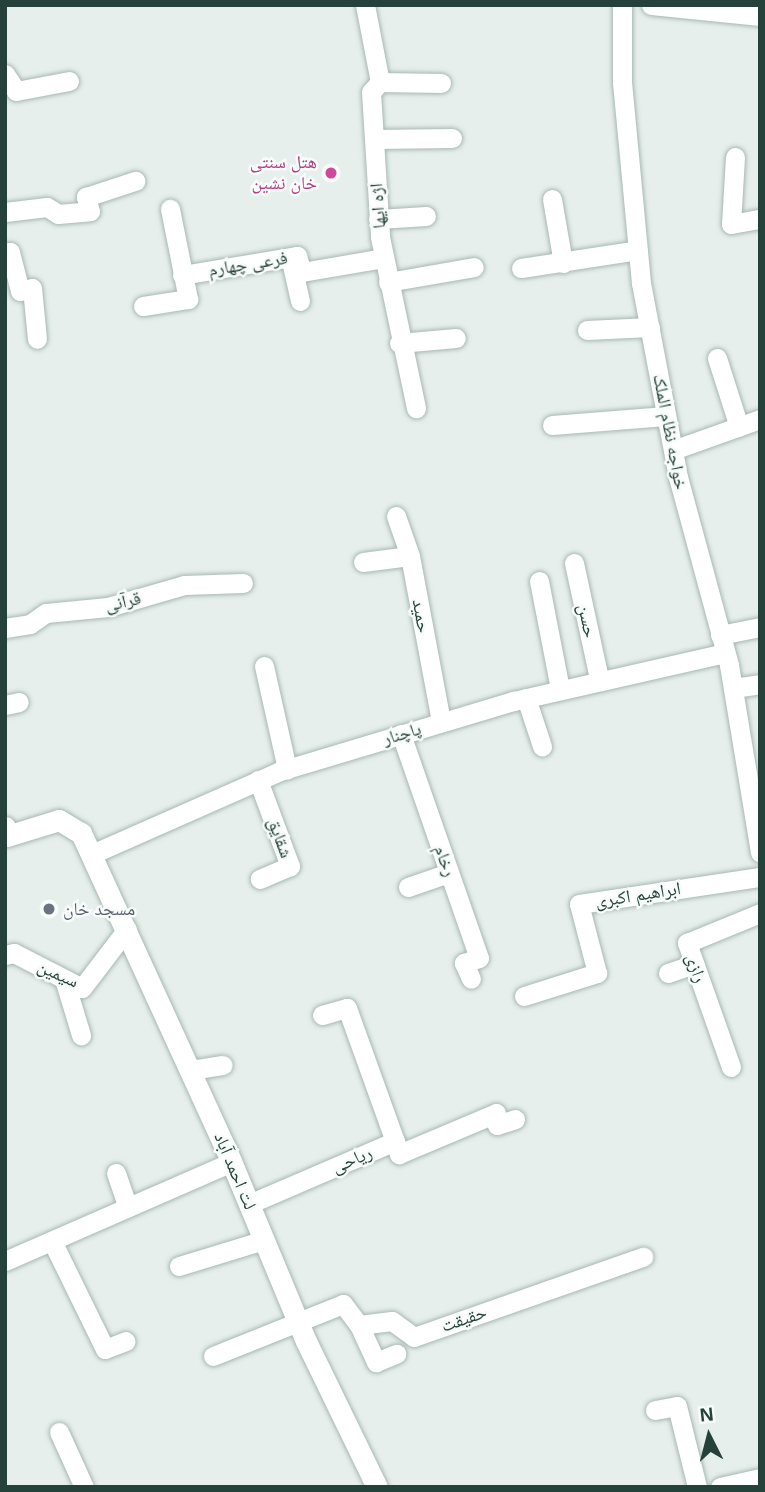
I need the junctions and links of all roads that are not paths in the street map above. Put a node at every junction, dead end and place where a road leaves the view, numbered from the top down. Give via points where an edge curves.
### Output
1 (365, 5) edge
2 (622, 5) edge
3 (651, 5) edge
4 (760, 16) edge
5 (5, 74) edge
6 (69, 81) dead end
7 (380, 82) junction
8 (441, 83) dead end
9 (452, 138) dead end
10 (374, 139) junction
11 (735, 157) dead end
12 (135, 181) dead end
13 (552, 199) dead end
14 (170, 209) dead end
15 (5, 212) edge
16 (426, 216) dead end
17 (378, 219) junction
18 (760, 219) edge
19 (638, 250) junction
20 (5, 253) edge
21 (291, 257) junction
22 (383, 258) junction
23 (563, 263) junction
24 (474, 267) dead end
25 (522, 268) dead end
26 (182, 275) junction
27 (388, 282) junction
28 (300, 301) dead end
29 (144, 306) dead end
30 (650, 327) junction
31 (587, 330) dead end
32 (456, 338) dead end
33 (37, 339) dead end
34 (399, 343) junction
35 (717, 358) dead end
36 (416, 408) dead end
37 (666, 416) junction
38 (760, 419) edge
39 (552, 425) dead end
40 (739, 426) junction
41 (673, 450) junction
42 (396, 516) dead end
43 (410, 556) junction
44 (363, 562) dead end
45 (574, 563) dead end
46 (539, 581) dead end
47 (243, 583) dead end
48 (760, 627) edge
49 (5, 628) edge
50 (723, 644) junction
51 (264, 666) dead end
52 (599, 679) junction
53 (760, 684) edge
54 (733, 688) junction
55 (560, 689) junction
56 (526, 698) junction
57 (441, 722) junction
58 (401, 734) junction
59 (542, 746) dead end
60 (287, 769) junction
61 (258, 780) junction
62 (6, 833) edge
63 (760, 852) edge
64 (92, 854) junction
65 (449, 873) junction
66 (760, 877) edge
67 (260, 879) dead end
68 (408, 887) dead end
69 (760, 914) edge
70 (127, 929) junction
71 (5, 955) edge
72 (694, 964) junction
73 (668, 974) dead end
74 (471, 978) dead end
75 (64, 979) junction
76 (524, 996) dead end
77 (322, 1015) dead end
78 (80, 1035) dead end
79 (223, 1065) dead end
80 (731, 1067) dead end
81 (191, 1070) junction
82 (515, 1119) dead end
83 (395, 1142) junction
84 (232, 1162) junction
85 (116, 1173) dead end
86 (249, 1204) junction
87 (128, 1208) junction
88 (264, 1240) junction
89 (53, 1242) junction
90 (643, 1257) dead end
91 (5, 1261) edge
92 (179, 1266) dead end
93 (297, 1320) junction
94 (359, 1325) junction
95 (126, 1341) dead end
96 (396, 1354) dead end
97 (213, 1356) dead end
98 (655, 1410) dead end
99 (59, 1432) dead end
100 (760, 1478) edge
101 (84, 1487) edge
102 (377, 1487) edge
103 (697, 1487) edge
104 (720, 1487) edge

1 - 7 street, اژه ایها
2 - 19 street, خواجه نظام الملک via 622,82
3 - 4 street
5 - 6 street via 16,91
7 - 8 street
7 - 10 street, اژه ایها via 371,92
9 - 10 street
10 - 17 street, اژه ایها
11 - 18 street via 731,224
12 - 15 street via 86,197 90,211 58,214 47,206
13 - 23 street
14 - 26 street
16 - 17 street
17 - 22 street, اژه ایها
19 - 23 street
19 - 30 street, خواجه نظام الملک
20 - 33 street via 10,252 20,291 32,288
21 - 22 street, فرعی چهارم via 297,256 302,272
21 - 26 street, فرعی چهارم
21 - 28 street
22 - 27 street, اژه ایها
23 - 25 street
24 - 27 street
26 - 29 street via 188,299
27 - 34 street, اژه ایها
30 - 31 street
30 - 37 street, خواجه نظام الملک
32 - 34 street
34 - 36 street, اژه ایها
35 - 40 street
37 - 39 street
37 - 41 street, خواجه نظام الملک
38 - 40 street
40 - 41 street
41 - 50 street, خواجه نظام الملک
42 - 43 street, حمید
43 - 44 street
43 - 57 street, حمید
45 - 52 street, حسن
46 - 55 street
47 - 49 street, قرآنی via 184,585 108,607 46,613 30,624
48 - 50 street, پاچنار
50 - 52 street, پاچنار
50 - 54 street, خواجه نظام الملک
51 - 60 street
52 - 55 street, پاچنار
53 - 54 street
54 - 63 street, خواجه نظام الملک
55 - 56 street, پاچنار
56 - 57 street, پاچنار
56 - 59 street
57 - 58 street, پاچنار
58 - 60 street, پاچنار
58 - 65 street, رخام
60 - 61 street, پاچنار
61 - 64 street, پاچنار
61 - 67 street, شقایق via 290,866
62 - 64 street via 59,820 81,833
64 - 70 street, لت احمد آباد
65 - 68 street
65 - 74 street, رخام via 479,957 464,963
66 - 76 street, ابراهیم اکبری via 579,904 597,973
69 - 72 street, رازی via 687,943
70 - 75 street, سیمین via 82,988
70 - 81 street, لت احمد آباد
71 - 75 street, سیمین via 14,953
72 - 73 street
72 - 80 street, رازی
75 - 78 street
77 - 83 street via 347,1008
79 - 81 street
81 - 84 street, لت احمد آباد
82 - 83 street, ریاحی via 497,1125 496,1113 399,1154
83 - 86 street, ریاحی
84 - 86 street, لت احمد آباد
84 - 87 street
85 - 87 street
86 - 88 street, لت احمد آباد
87 - 89 street
88 - 92 street
88 - 93 street, لت احمد آباد
89 - 91 street via 38,1244
89 - 95 street via 105,1349
90 - 94 street, حقیقت via 414,1337 392,1321
93 - 94 street via 343,1304
93 - 97 street
93 - 102 street, لت احمد آباد
94 - 96 street via 376,1362
98 - 103 street via 677,1406
99 - 101 street
100 - 104 street

